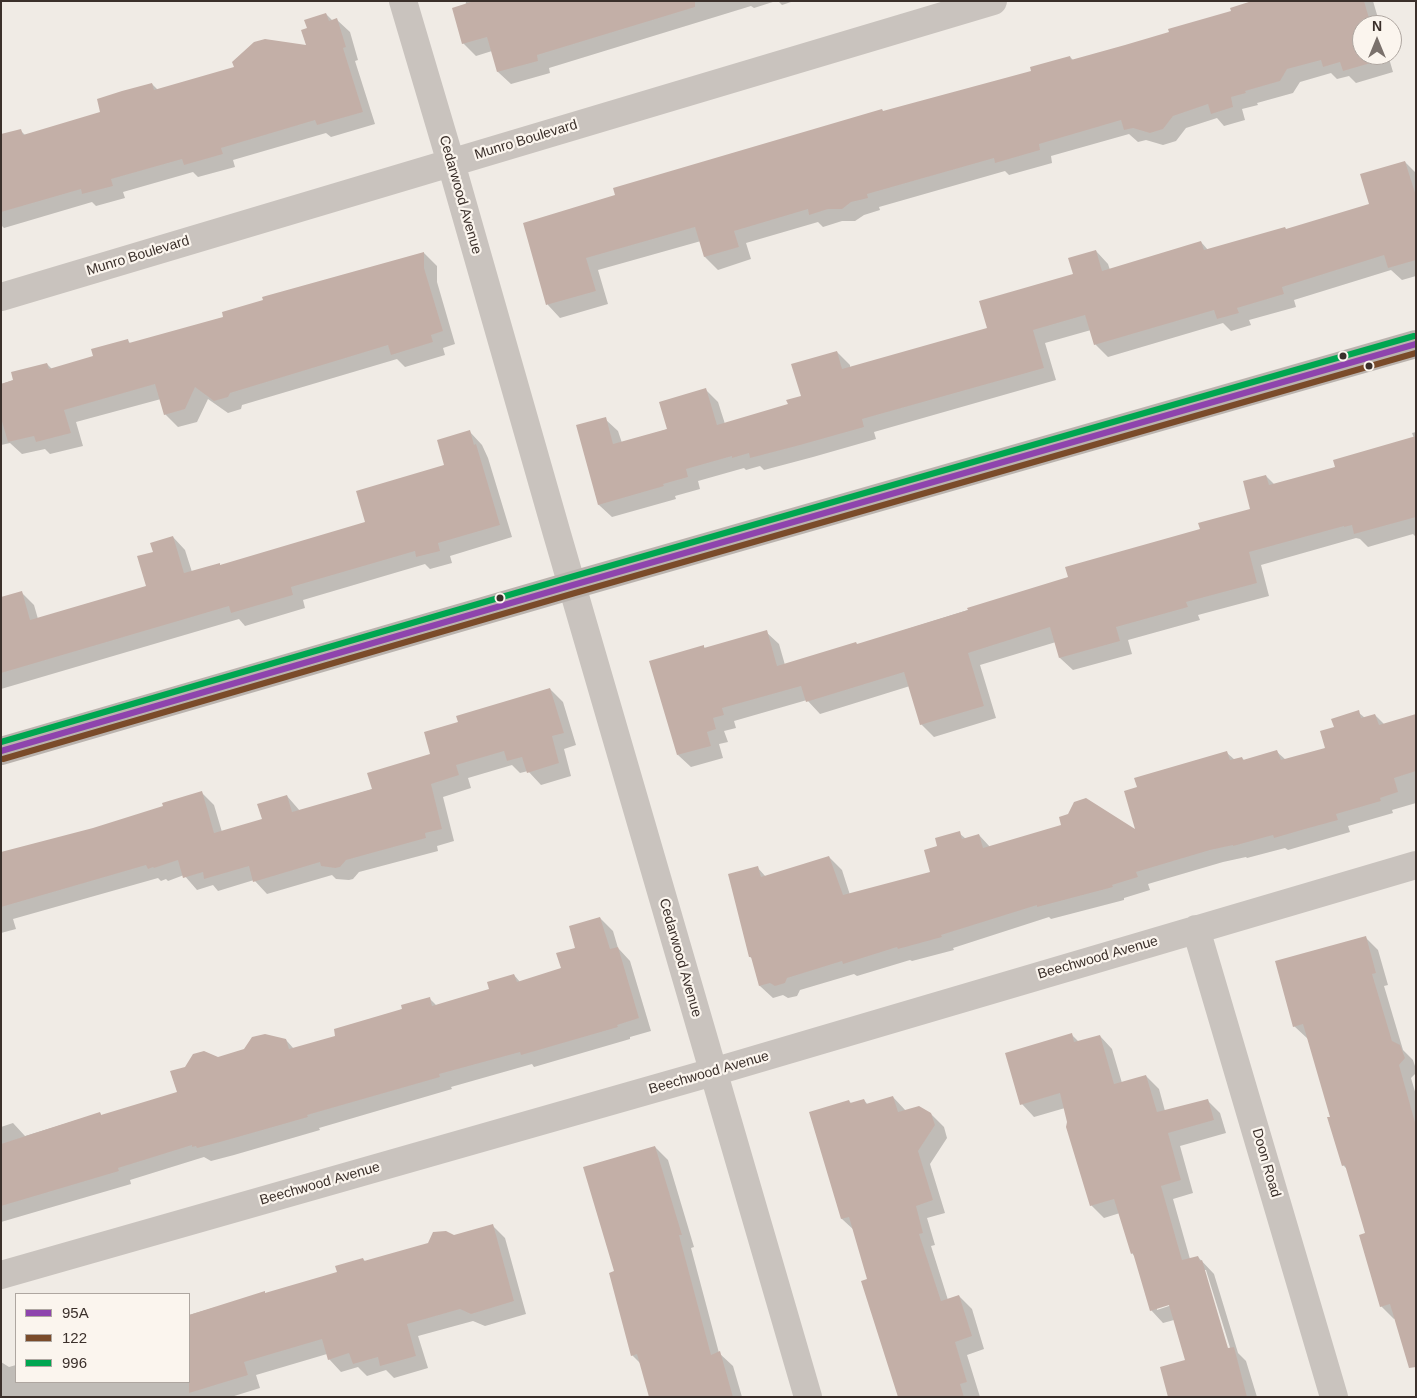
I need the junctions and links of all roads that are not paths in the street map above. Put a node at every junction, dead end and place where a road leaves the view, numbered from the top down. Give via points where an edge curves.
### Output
1 (403, 1) edge
2 (993, 1) edge
3 (451, 163) junction
4 (1, 297) edge
5 (1416, 344) edge
6 (573, 585) junction
7 (1, 751) edge
8 (1416, 865) edge
9 (1196, 929) junction
10 (713, 1072) junction
11 (1, 1275) edge
12 (808, 1397) edge
13 (1334, 1397) edge

1 - 3 street, Cedarwood Avenue
2 - 3 street, Munro Boulevard
3 - 4 street, Munro Boulevard
3 - 6 street, Cedarwood Avenue
5 - 6 main road
6 - 7 main road
6 - 10 street, Cedarwood Avenue
8 - 9 street, Beechwood Avenue
9 - 10 street, Beechwood Avenue
9 - 13 street, Doon Road
10 - 11 street, Beechwood Avenue
10 - 12 street, Cedarwood Avenue

